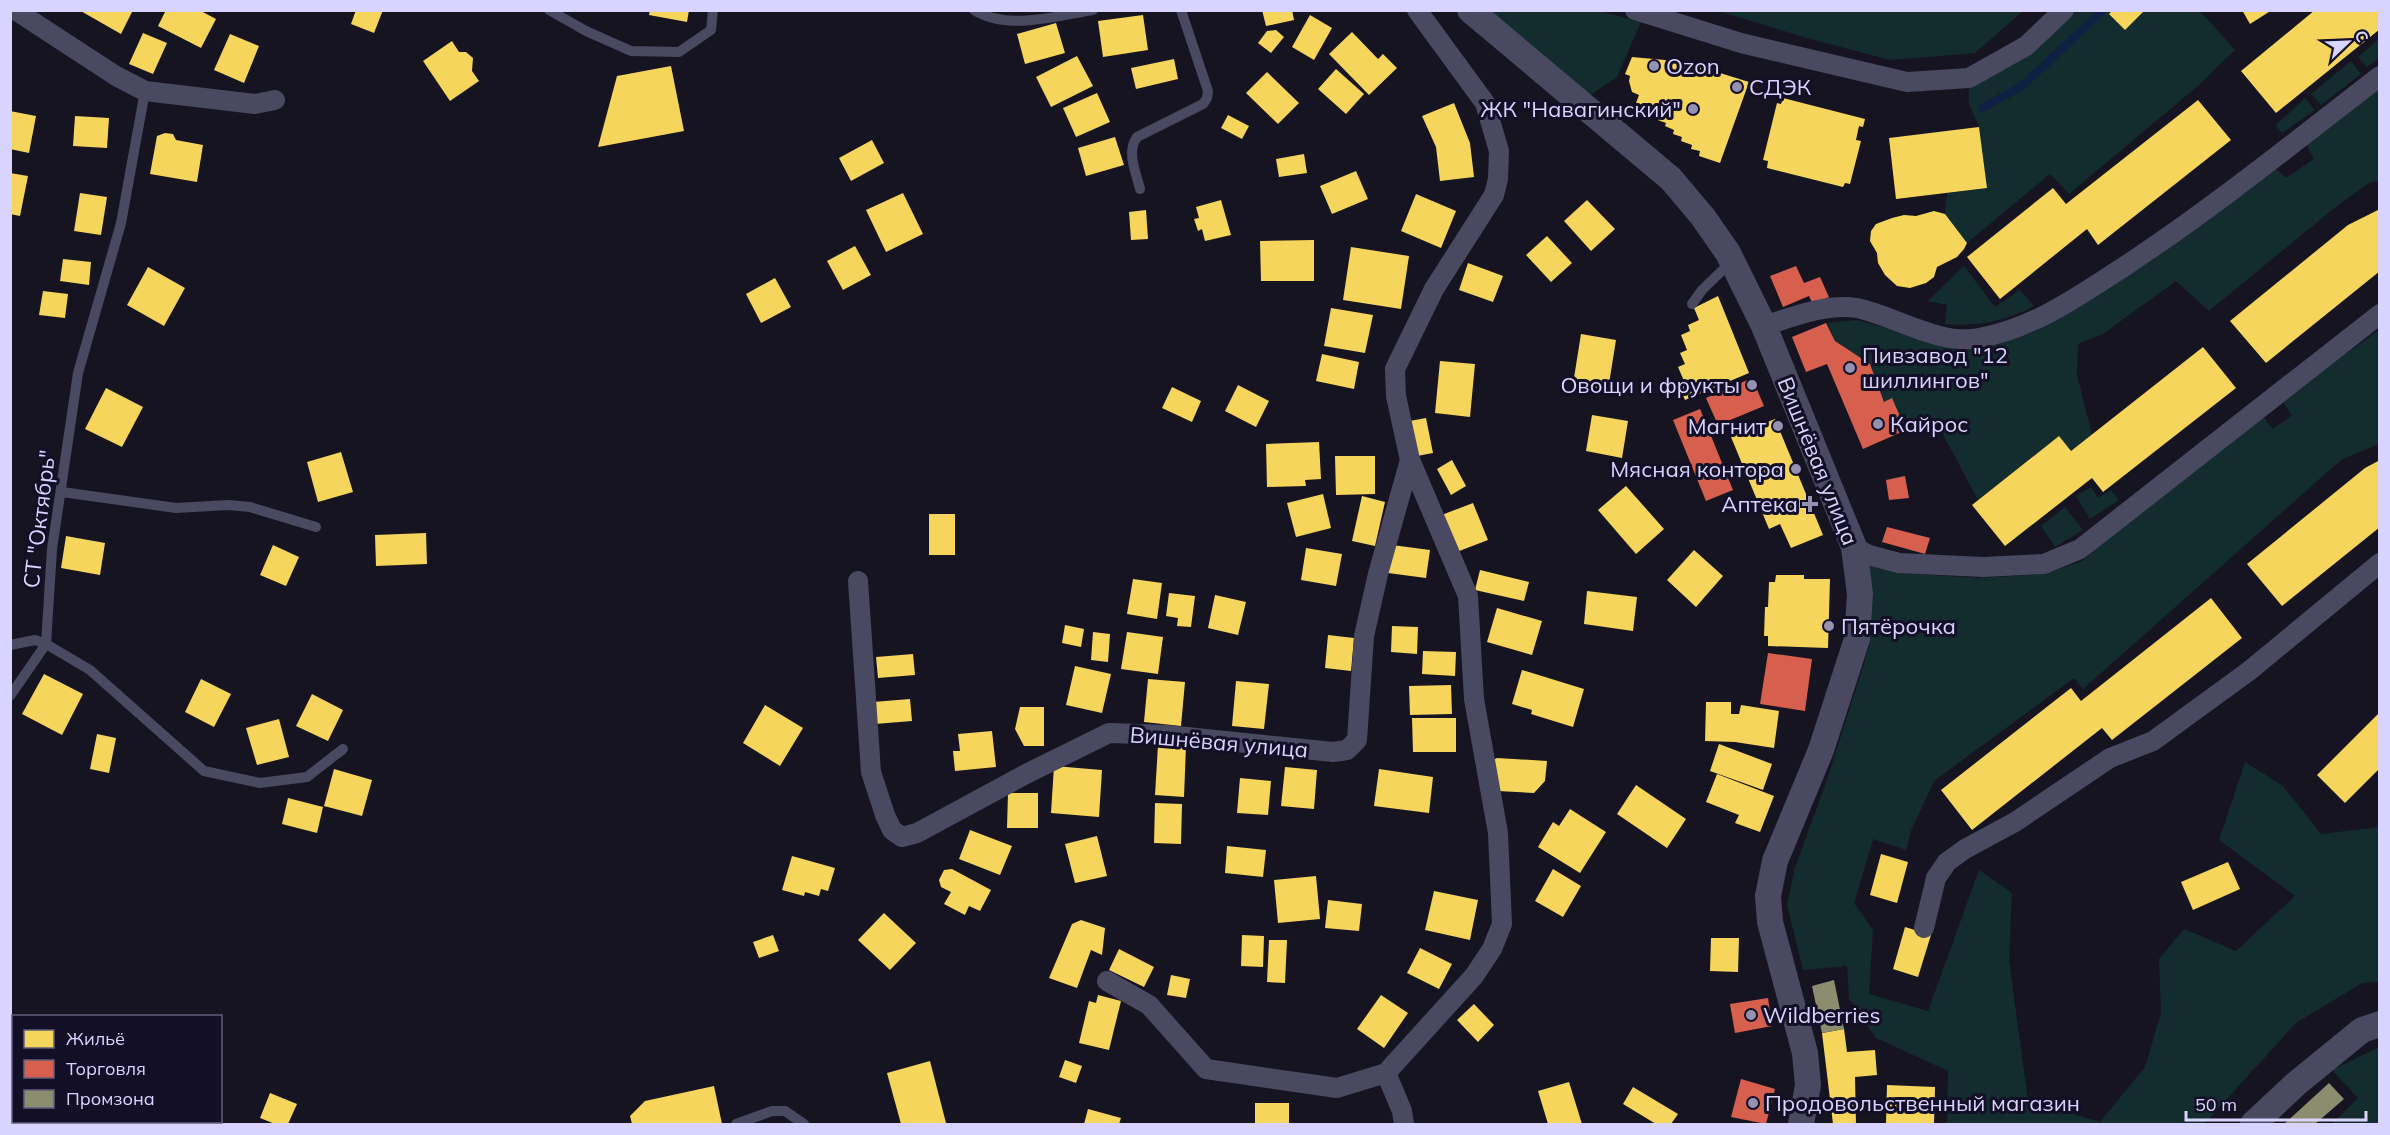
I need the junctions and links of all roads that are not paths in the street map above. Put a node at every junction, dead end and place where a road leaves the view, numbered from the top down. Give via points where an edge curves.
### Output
1 (15, 10) edge
2 (549, 10) edge
3 (713, 10) edge
4 (974, 10) edge
5 (1093, 10) edge
6 (1181, 10) edge
7 (1417, 10) edge
8 (1470, 10) edge
9 (1635, 10) edge
10 (2064, 10) edge
11 (2379, 76) edge
12 (145, 91) junction
13 (275, 100) dead end
14 (1140, 189) dead end
15 (1732, 261) junction
16 (1692, 304) dead end
17 (2379, 314) edge
18 (1764, 326) junction
19 (1410, 460) junction
20 (62, 492) junction
21 (316, 527) dead end
22 (1854, 547) junction
23 (2379, 562) edge
24 (858, 580) dead end
25 (46, 644) junction
26 (10, 645) edge
27 (10, 696) edge
28 (343, 749) dead end
29 (1924, 928) dead end
30 (1107, 981) dead end
31 (2379, 1024) edge
32 (1386, 1073) junction
33 (736, 1125) edge
34 (804, 1125) edge
35 (1404, 1125) edge
36 (1801, 1125) edge
37 (2253, 1125) edge

1 - 12 street
2 - 3 lane via 631,51 679,52 711,30
4 - 5 lane via 986,18 1021,21
6 - 14 lane via 1207,98 1203,104 1132,143
7 - 19 street via 1485,103 1499,151 1494,195 1434,289 1395,369 1396,396
8 - 15 street, Вишнёвая улица via 1671,179
9 - 10 street via 1741,43 1907,82 1969,78 2026,46
11 - 18 street via 2181,230 2030,324 1977,339 1953,339 1856,308 1833,308
12 - 13 street via 255,104
12 - 20 lane, СТ "Октябрь" via 121,223 78,373
15 - 16 lane
15 - 18 street, Вишнёвая улица
17 - 22 street via 2080,549 2044,564 1983,567 1899,563
18 - 22 street, Вишнёвая улица
19 - 24 street, Вишнёвая улица via 1364,636 1357,740 1347,750 1109,733 902,837 892,830 871,772
19 - 32 street via 1468,596 1474,699 1498,833 1502,924 1492,949 1474,976
20 - 21 lane via 176,508 250,507
20 - 25 lane, СТ "Октябрь" via 52,549
22 - 36 street, Вишнёвая улица via 1860,594 1857,639 1821,750 1775,861 1768,896 1770,922 1805,1053 1808,1085
23 - 29 street via 2270,654 2153,741 2110,758 1947,862 1936,878
25 - 26 lane via 34,640
25 - 27 lane
25 - 28 lane via 90,670 204,771 260,783 307,777
30 - 32 street via 1149,1005 1206,1069 1337,1088
31 - 37 street via 2362,1030
32 - 35 street
33 - 34 lane via 772,1111 785,1111

